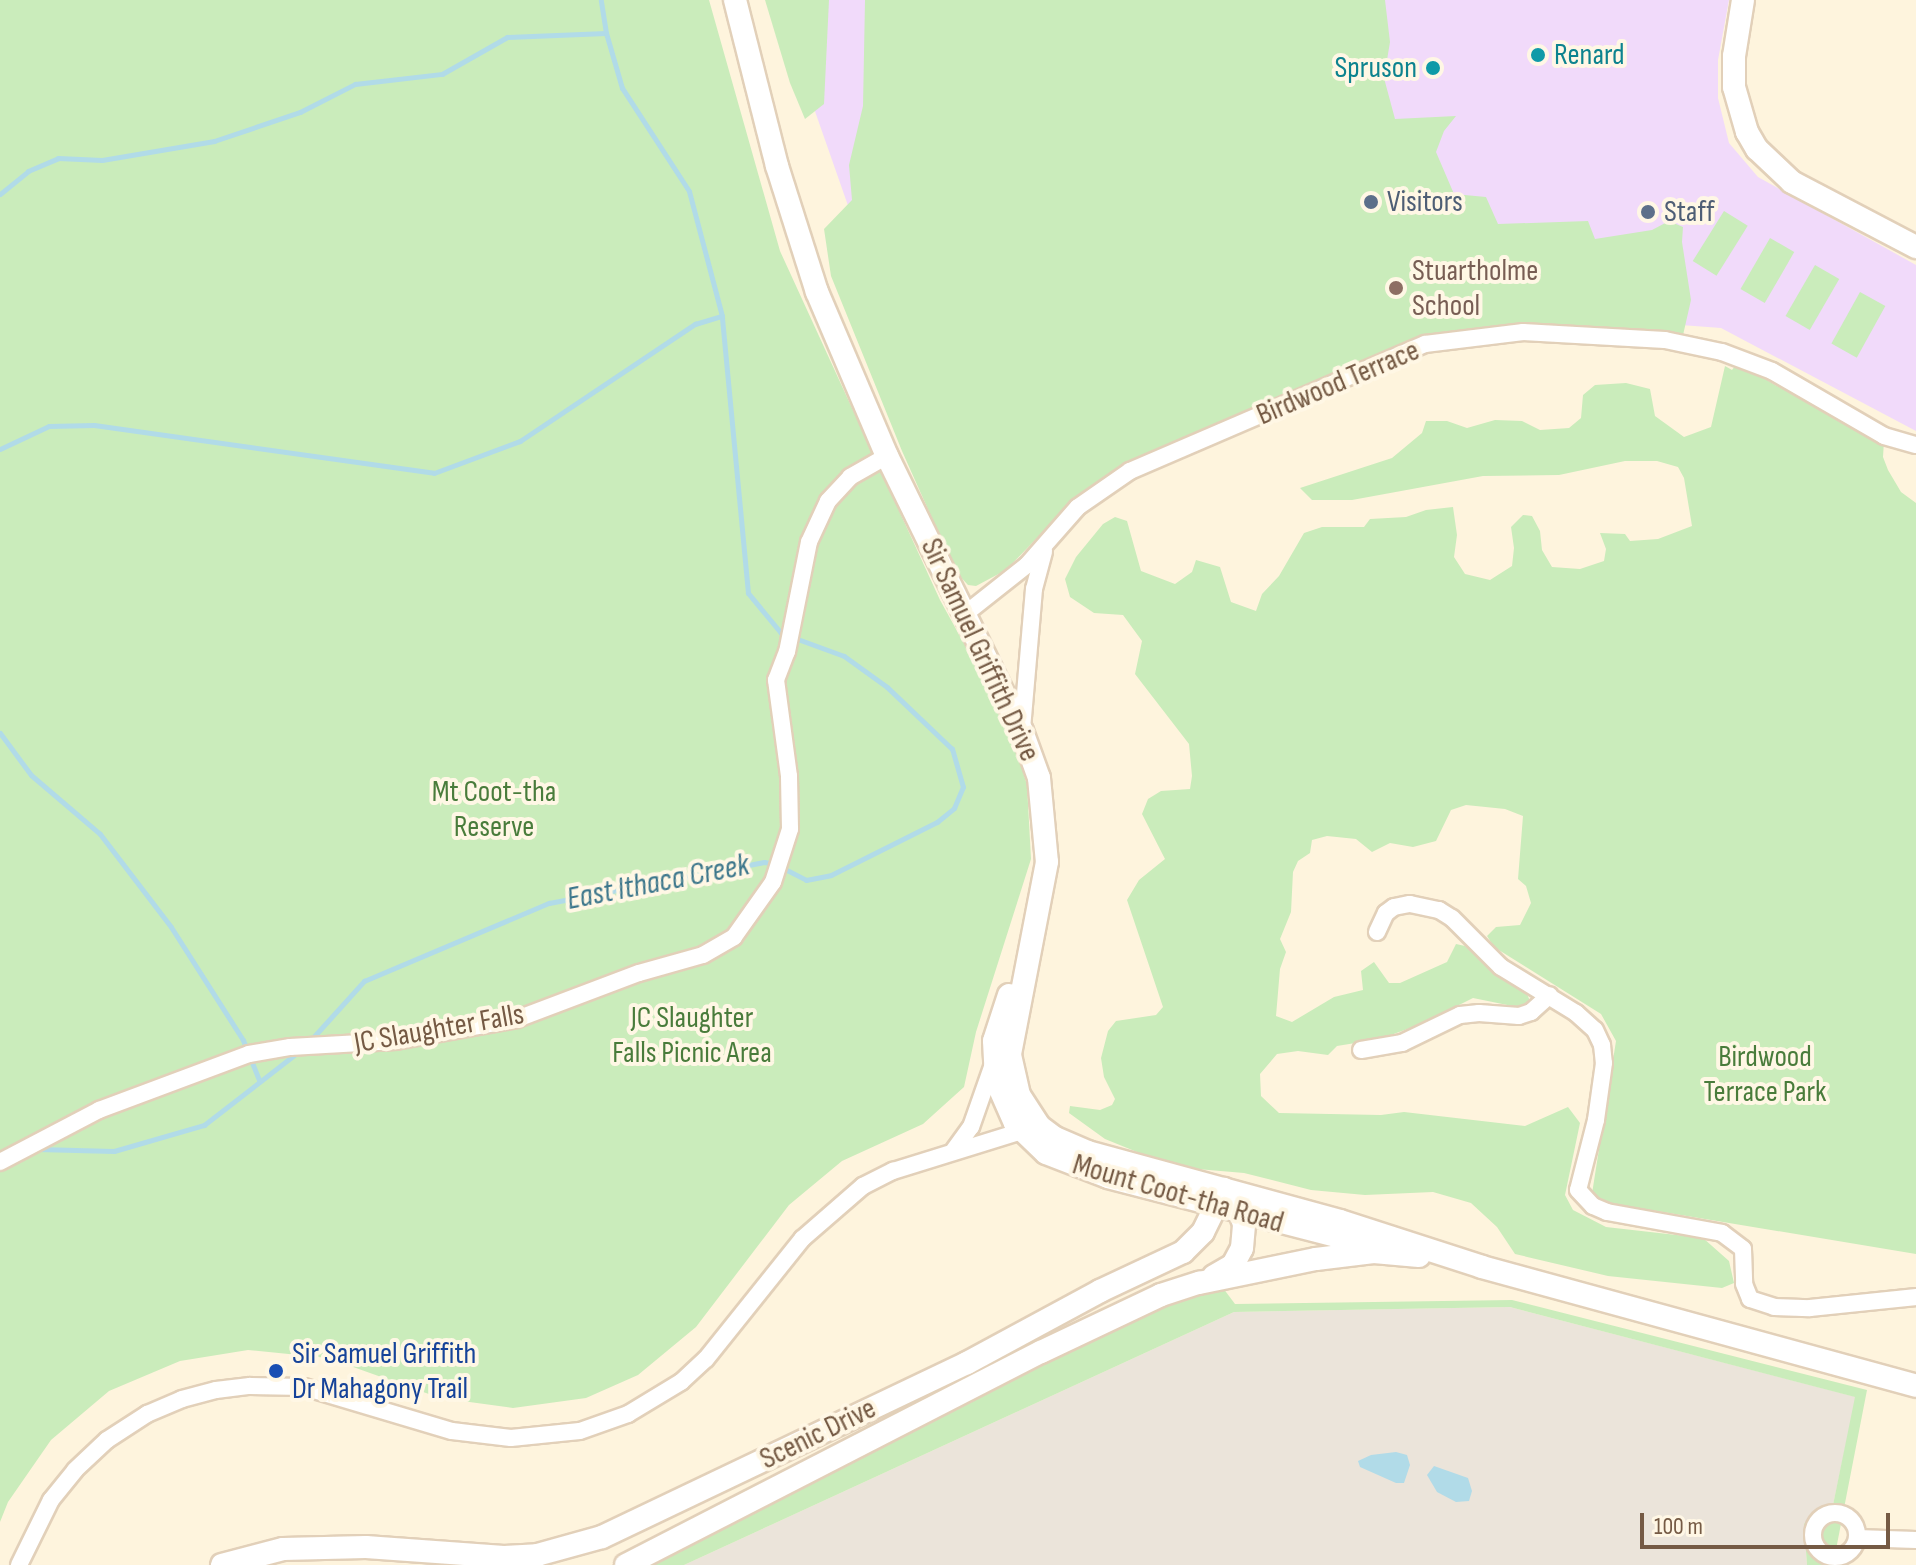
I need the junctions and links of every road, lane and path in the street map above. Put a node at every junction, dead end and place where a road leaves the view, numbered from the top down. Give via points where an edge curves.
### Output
1 (735, 0) edge
2 (1743, 0) edge
3 (1916, 247) edge
4 (1916, 445) edge
5 (887, 456) junction
6 (1054, 531) junction
7 (965, 614) junction
8 (1022, 731) junction
9 (1377, 932) dead end
10 (1027, 954) junction
11 (1550, 995) junction
12 (1361, 1050) dead end
13 (993, 1061) junction
14 (1033, 1131) junction
15 (949, 1152) junction
16 (5, 1159) edge
17 (1220, 1198) junction
18 (1242, 1214) junction
19 (1424, 1257) junction
20 (1482, 1267) junction
21 (1183, 1287) junction
22 (1916, 1297) edge
23 (1916, 1386) edge
24 (1857, 1538) junction
25 (1916, 1540) edge
26 (1830, 1561) edge
27 (19, 1565) edge
28 (222, 1565) edge
29 (626, 1565) edge

1 - 5 main road, Sir Samuel Griffith Drive via 807,265
2 - 3 main road via 1734,87 1757,149 1792,182
4 - 6 street, Birdwood Terrace via 1884,436 1772,371 1722,352 1665,340 1523,332 1425,344 1130,471
5 - 7 main road, Sir Samuel Griffith Drive
5 - 16 street, JC Slaughter Falls via 850,477 828,501 809,542 787,652 776,680 791,810 782,861 734,937 703,955 517,1019 396,1041 290,1047 244,1056 99,1110
6 - 7 street, Birdwood Terrace via 1020,571
6 - 8 street, Birdwood Terrace via 1035,580
7 - 8 main road, Sir Samuel Griffith Drive
8 - 10 main road, Sir Samuel Griffith Drive via 1042,796 1047,862
9 - 11 street via 1394,907 1410,904 1439,910 1501,967
10 - 13 main road via 999,1019
10 - 14 main road, Sir Samuel Griffith Drive via 1010,1061
11 - 12 street via 1519,1016 1460,1015 1402,1043
11 - 22 street via 1595,1030 1602,1045 1596,1120 1578,1190 1584,1199 1607,1212 1707,1227 1734,1240 1743,1249 1746,1292 1758,1303 1810,1308
13 - 14 main road via 1001,1098
13 - 15 street via 971,1127
14 - 15 street
14 - 17 main road, Sir Samuel Griffith Drive
15 - 27 street via 875,1179 825,1217 706,1359 681,1382 628,1414 580,1431 511,1438 452,1431 304,1387 216,1390 147,1414 107,1440 51,1500
17 - 18 main road
17 - 20 main road, Mount Coot-tha Road via 1362,1227
17 - 28 main road, Scenic Drive via 1199,1237 1183,1252 967,1363 602,1537 537,1555 477,1558 366,1547 283,1549
18 - 19 main road, Mount Coot-tha Road
18 - 21 main road, Scenic Drive via 1244,1239 1233,1265
19 - 20 main road, Mount Coot-tha Road
19 - 21 main road, Scenic Drive via 1384,1252 1343,1255
20 - 23 main road, Mount Coot-tha Road
21 - 29 main road, Scenic Drive via 1090,1328
24 - 25 street
24 - 26 street via 1851,1551
24 - 26 street via 1854,1524 1842,1514 1821,1518 1813,1530 1814,1544

